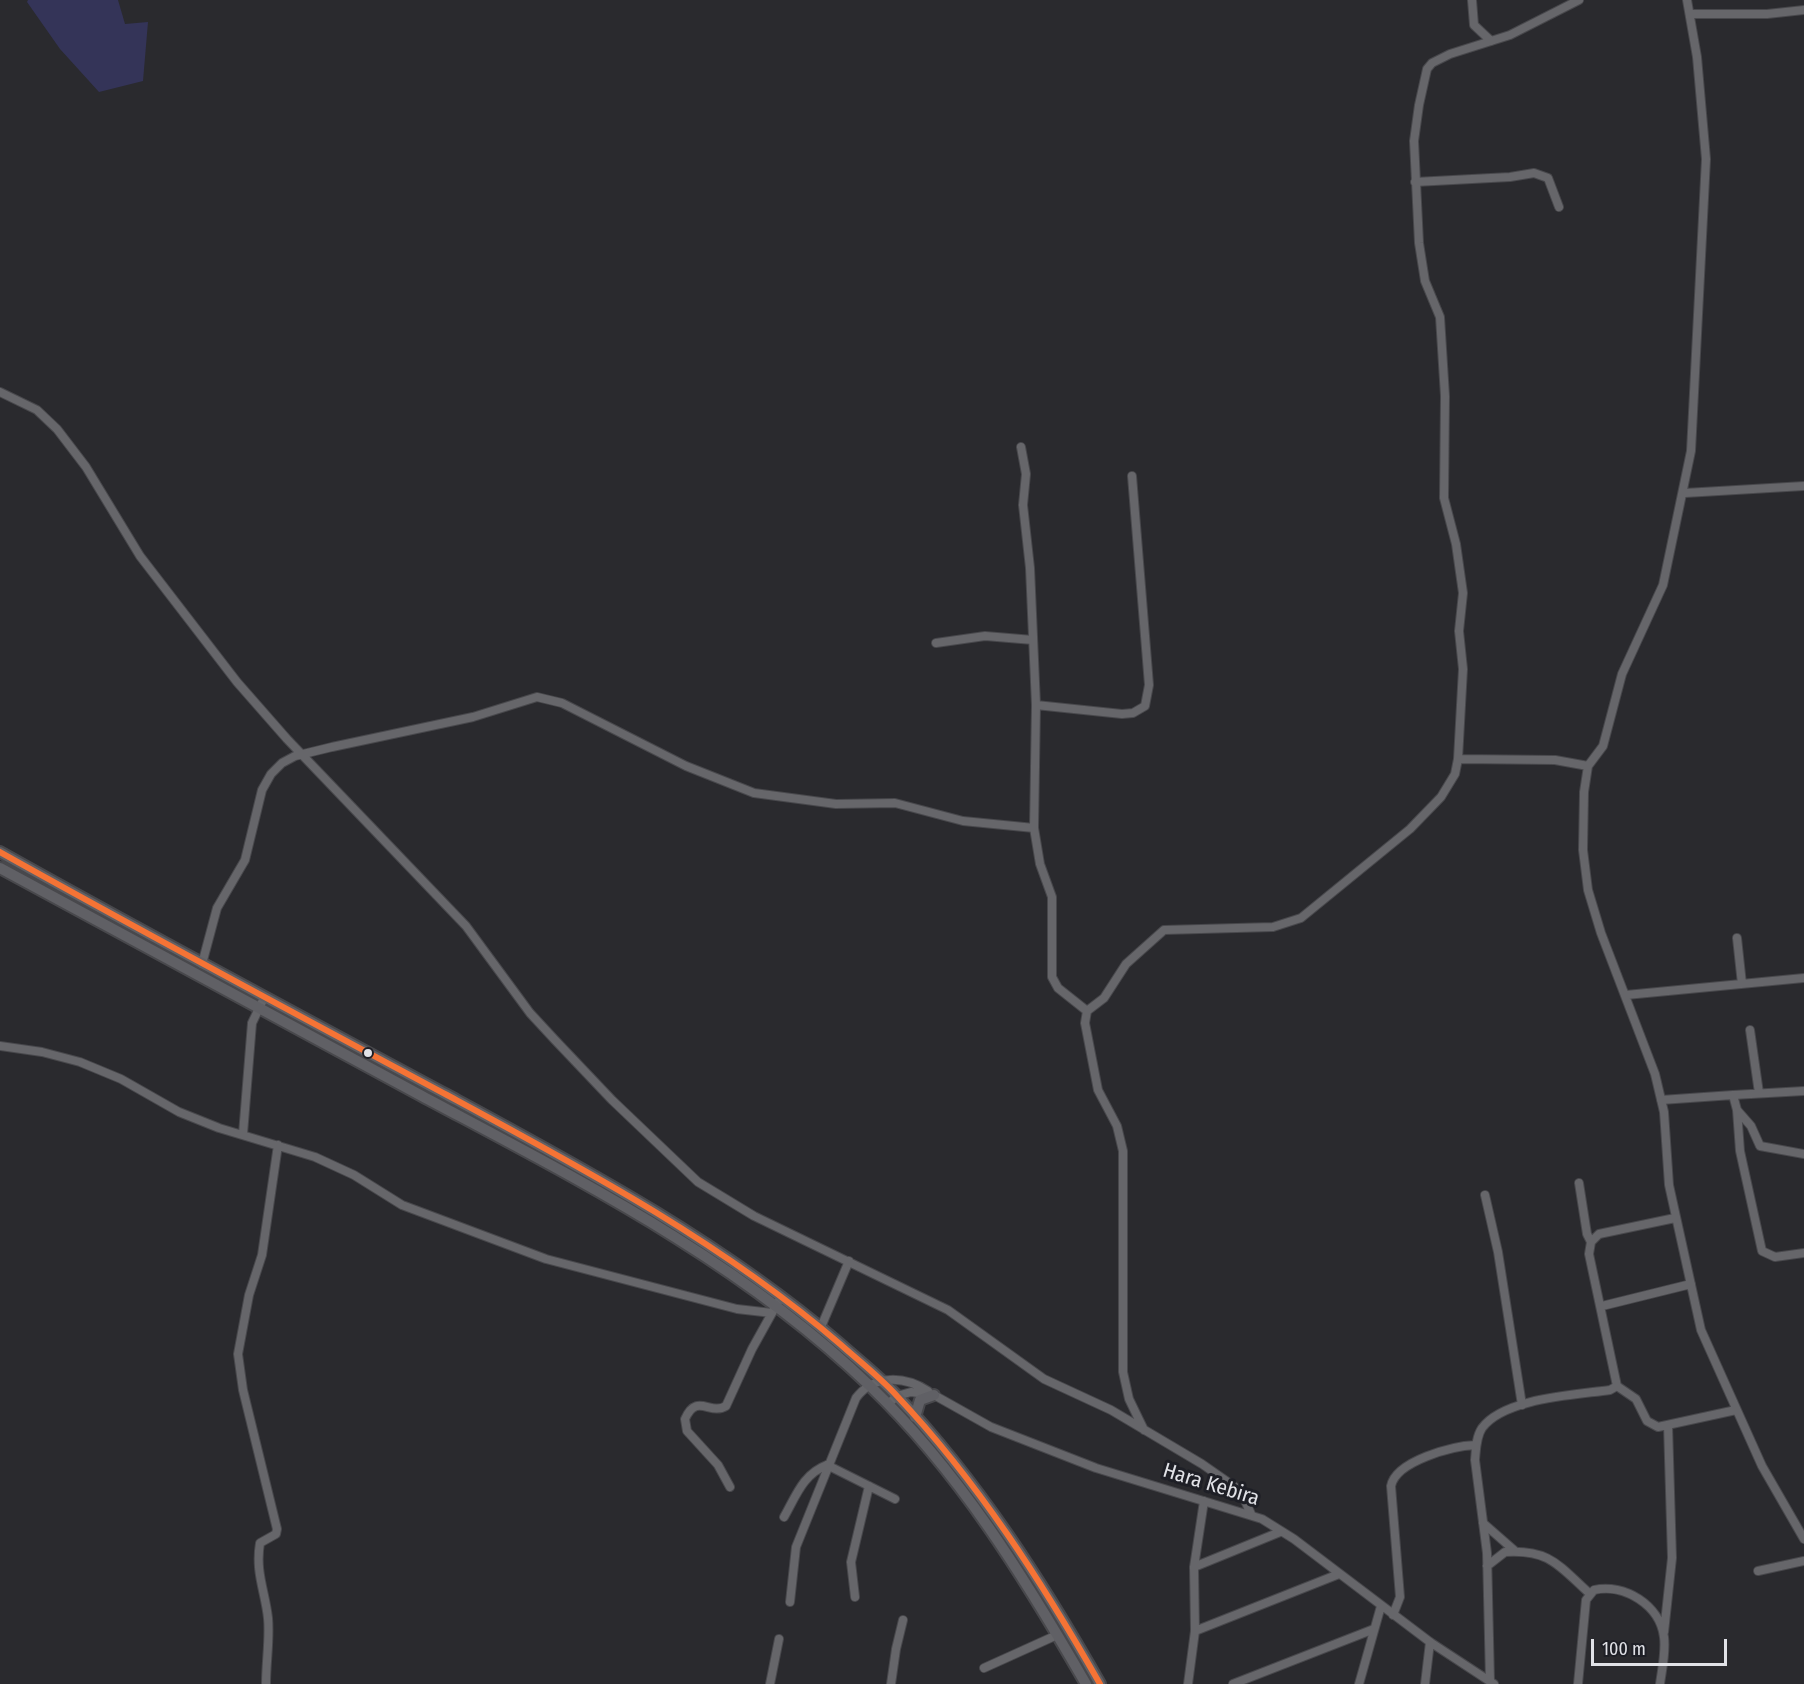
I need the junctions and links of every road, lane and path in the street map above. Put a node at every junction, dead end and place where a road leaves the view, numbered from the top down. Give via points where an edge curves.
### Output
1 (1472, 0) edge
2 (1579, 0) edge
3 (1687, 0) edge
4 (1804, 10) edge
5 (1691, 14) junction
6 (1491, 40) junction
7 (1415, 182) junction
8 (1559, 207) dead end
9 (0, 392) edge
10 (1021, 447) dead end
11 (1132, 476) dead end
12 (1804, 486) edge
13 (1685, 493) junction
14 (1033, 640) junction
15 (936, 643) dead end
16 (1036, 705) junction
17 (290, 742) junction
18 (305, 755) junction
19 (288, 759) junction
20 (1458, 759) junction
21 (1588, 766) junction
22 (1034, 828) junction
23 (0, 852) edge
24 (0, 867) edge
25 (112, 915) junction
26 (107, 926) junction
27 (1737, 938) dead end
28 (202, 964) junction
29 (1804, 978) edge
30 (1742, 984) junction
31 (1626, 995) junction
32 (264, 998) junction
33 (257, 1009) junction
34 (1087, 1011) junction
35 (1750, 1030) dead end
36 (0, 1046) edge
37 (1804, 1091) edge
38 (1759, 1093) junction
39 (1733, 1095) junction
40 (1660, 1100) junction
41 (1737, 1110) junction
42 (243, 1134) junction
43 (278, 1145) junction
44 (1804, 1154) edge
45 (563, 1158) junction
46 (557, 1170) junction
47 (1579, 1183) dead end
48 (1485, 1195) dead end
49 (1675, 1218) junction
50 (1591, 1242) junction
51 (1804, 1253) edge
52 (849, 1261) junction
53 (1691, 1284) junction
54 (781, 1295) junction
55 (1602, 1306) junction
56 (774, 1310) junction
57 (820, 1327) junction
58 (881, 1381) junction
59 (869, 1385) junction
60 (1617, 1386) junction
61 (934, 1395) junction
62 (897, 1396) junction
63 (888, 1404) junction
64 (1522, 1405) junction
65 (1736, 1410) junction
66 (915, 1417) junction
67 (1668, 1425) junction
68 (1145, 1431) junction
69 (1476, 1445) junction
70 (827, 1465) junction
71 (869, 1486) junction
72 (729, 1487) dead end
73 (895, 1500) dead end
74 (1204, 1501) junction
75 (988, 1504) junction
76 (978, 1511) junction
77 (1251, 1514) junction
78 (784, 1517) dead end
79 (1483, 1523) junction
80 (1280, 1532) junction
81 (1804, 1539) edge
82 (1515, 1551) junction
83 (1804, 1561) edge
84 (1487, 1566) junction
85 (1194, 1567) junction
86 (1758, 1571) dead end
87 (1339, 1574) junction
88 (1589, 1593) junction
89 (855, 1597) dead end
90 (790, 1602) dead end
91 (1381, 1606) junction
92 (1393, 1615) junction
93 (903, 1620) dead end
94 (1374, 1629) junction
95 (1195, 1631) junction
96 (1057, 1635) junction
97 (1664, 1636) junction
98 (779, 1639) dead end
99 (1430, 1642) junction
100 (984, 1668) dead end
101 (1492, 1682) edge
102 (266, 1684) edge
103 (770, 1684) edge
104 (891, 1684) edge
105 (1086, 1684) edge
106 (1100, 1684) edge
107 (1188, 1684) edge
108 (1233, 1684) edge
109 (1359, 1684) edge
110 (1425, 1684) edge
111 (1578, 1684) edge
112 (1660, 1684) edge

1 - 6 street via 1474,25
2 - 6 street via 1510,35
3 - 5 street
4 - 5 street
5 - 13 street via 1706,159 1695,404
6 - 7 street via 1450,54 1427,69 1414,141
7 - 8 street via 1534,173 1548,178
7 - 20 street via 1425,281 1440,317 1444,498 1463,593
9 - 17 street via 37,410 57,429 86,466 171,599
10 - 14 street via 1026,474 1023,505
11 - 16 street via 1149,685 1144,706 1122,714
12 - 13 street
13 - 21 street via 1664,585 1622,674 1603,746
14 - 15 street via 985,636
14 - 16 street
16 - 22 street
17 - 18 street
17 - 19 street
18 - 19 street
18 - 22 street via 453,723 537,697 562,702 686,766 754,793 846,805 895,803 963,821
18 - 52 street via 466,926 542,1026 698,1182 728,1202
19 - 28 street via 271,774 262,790 245,860 217,908
20 - 21 street via 1555,760
20 - 34 street via 1451,783 1434,805 1385,852 1316,908 1293,922 1273,927 1164,930 1126,964 1104,998
21 - 31 street via 1583,850 1588,890
22 - 34 street via 1040,864 1052,897 1052,977 1058,988
23 - 25 main road
24 - 26 main road
25 - 26 main road
25 - 28 main road
26 - 33 main road
27 - 30 street
28 - 32 main road
29 - 30 street
30 - 31 street
31 - 40 street via 1655,1074
32 - 33 street
32 - 45 main road
33 - 42 street via 252,1023
33 - 46 main road
34 - 68 street via 1085,1023 1098,1090 1121,1137 1123,1372 1129,1399
35 - 38 street
36 - 42 street via 80,1062 121,1079 179,1112
37 - 38 street
38 - 39 street
39 - 40 street
39 - 41 street
40 - 49 street
41 - 44 street via 1760,1146
41 - 51 street via 1737,1134 1762,1251 1775,1257
42 - 43 street
43 - 56 street via 354,1175 402,1205 546,1258 716,1304
43 - 102 street via 262,1255 243,1318 238,1354 243,1390 278,1529 260,1543 258,1557 268,1621
45 - 46 main road
45 - 54 main road via 700,1238
46 - 56 main road via 693,1248
47 - 50 street
48 - 64 street
49 - 50 street via 1599,1234
49 - 53 street
50 - 55 street via 1589,1254
52 - 57 street
52 - 68 street via 948,1310 1044,1379 1111,1410
53 - 55 street
53 - 65 street via 1701,1330
54 - 56 street
54 - 57 main road
55 - 60 street
56 - 59 main road
56 - 72 street via 726,1406 692,1407 685,1419 687,1431 718,1465
57 - 58 main road
58 - 59 street
58 - 61 street, Hara Kebira via 907,1380
58 - 62 main road
59 - 63 main road
59 - 70 street via 856,1398
60 - 64 street
60 - 67 street via 1636,1399 1651,1425
61 - 62 street via 920,1391
61 - 66 main road via 920,1400
61 - 74 street, Hara Kebira via 967,1416 1008,1434 1126,1479
62 - 63 street
62 - 66 main road
63 - 76 main road
64 - 69 street via 1490,1419
65 - 67 street
65 - 81 street via 1762,1466
66 - 75 main road
67 - 97 street via 1672,1558
68 - 77 street via 1226,1479 1242,1494
69 - 79 street
69 - 92 street via 1436,1454 1403,1468 1393,1478 1400,1597
70 - 71 street
70 - 78 street via 806,1478
70 - 90 street via 796,1547
71 - 73 street
71 - 89 street via 851,1562
74 - 77 street, Hara Kebira
74 - 85 street
75 - 76 main road
75 - 106 main road
76 - 96 main road
77 - 80 street, Hara Kebira
79 - 82 street
79 - 84 street
80 - 85 street
80 - 87 street, Hara Kebira
82 - 84 street via 1499,1554
82 - 88 street via 1552,1558
83 - 86 street
84 - 101 street
85 - 95 street
87 - 91 street, Hara Kebira
87 - 95 street
88 - 97 street via 1608,1588 1633,1594 1652,1610
88 - 111 street
91 - 92 street, Hara Kebira
91 - 94 street
92 - 99 street, Hara Kebira
93 - 104 street
94 - 108 street
94 - 109 street
95 - 107 street
96 - 100 street
96 - 105 main road
97 - 112 street
98 - 103 street
99 - 101 street, Hara Kebira
99 - 110 street

